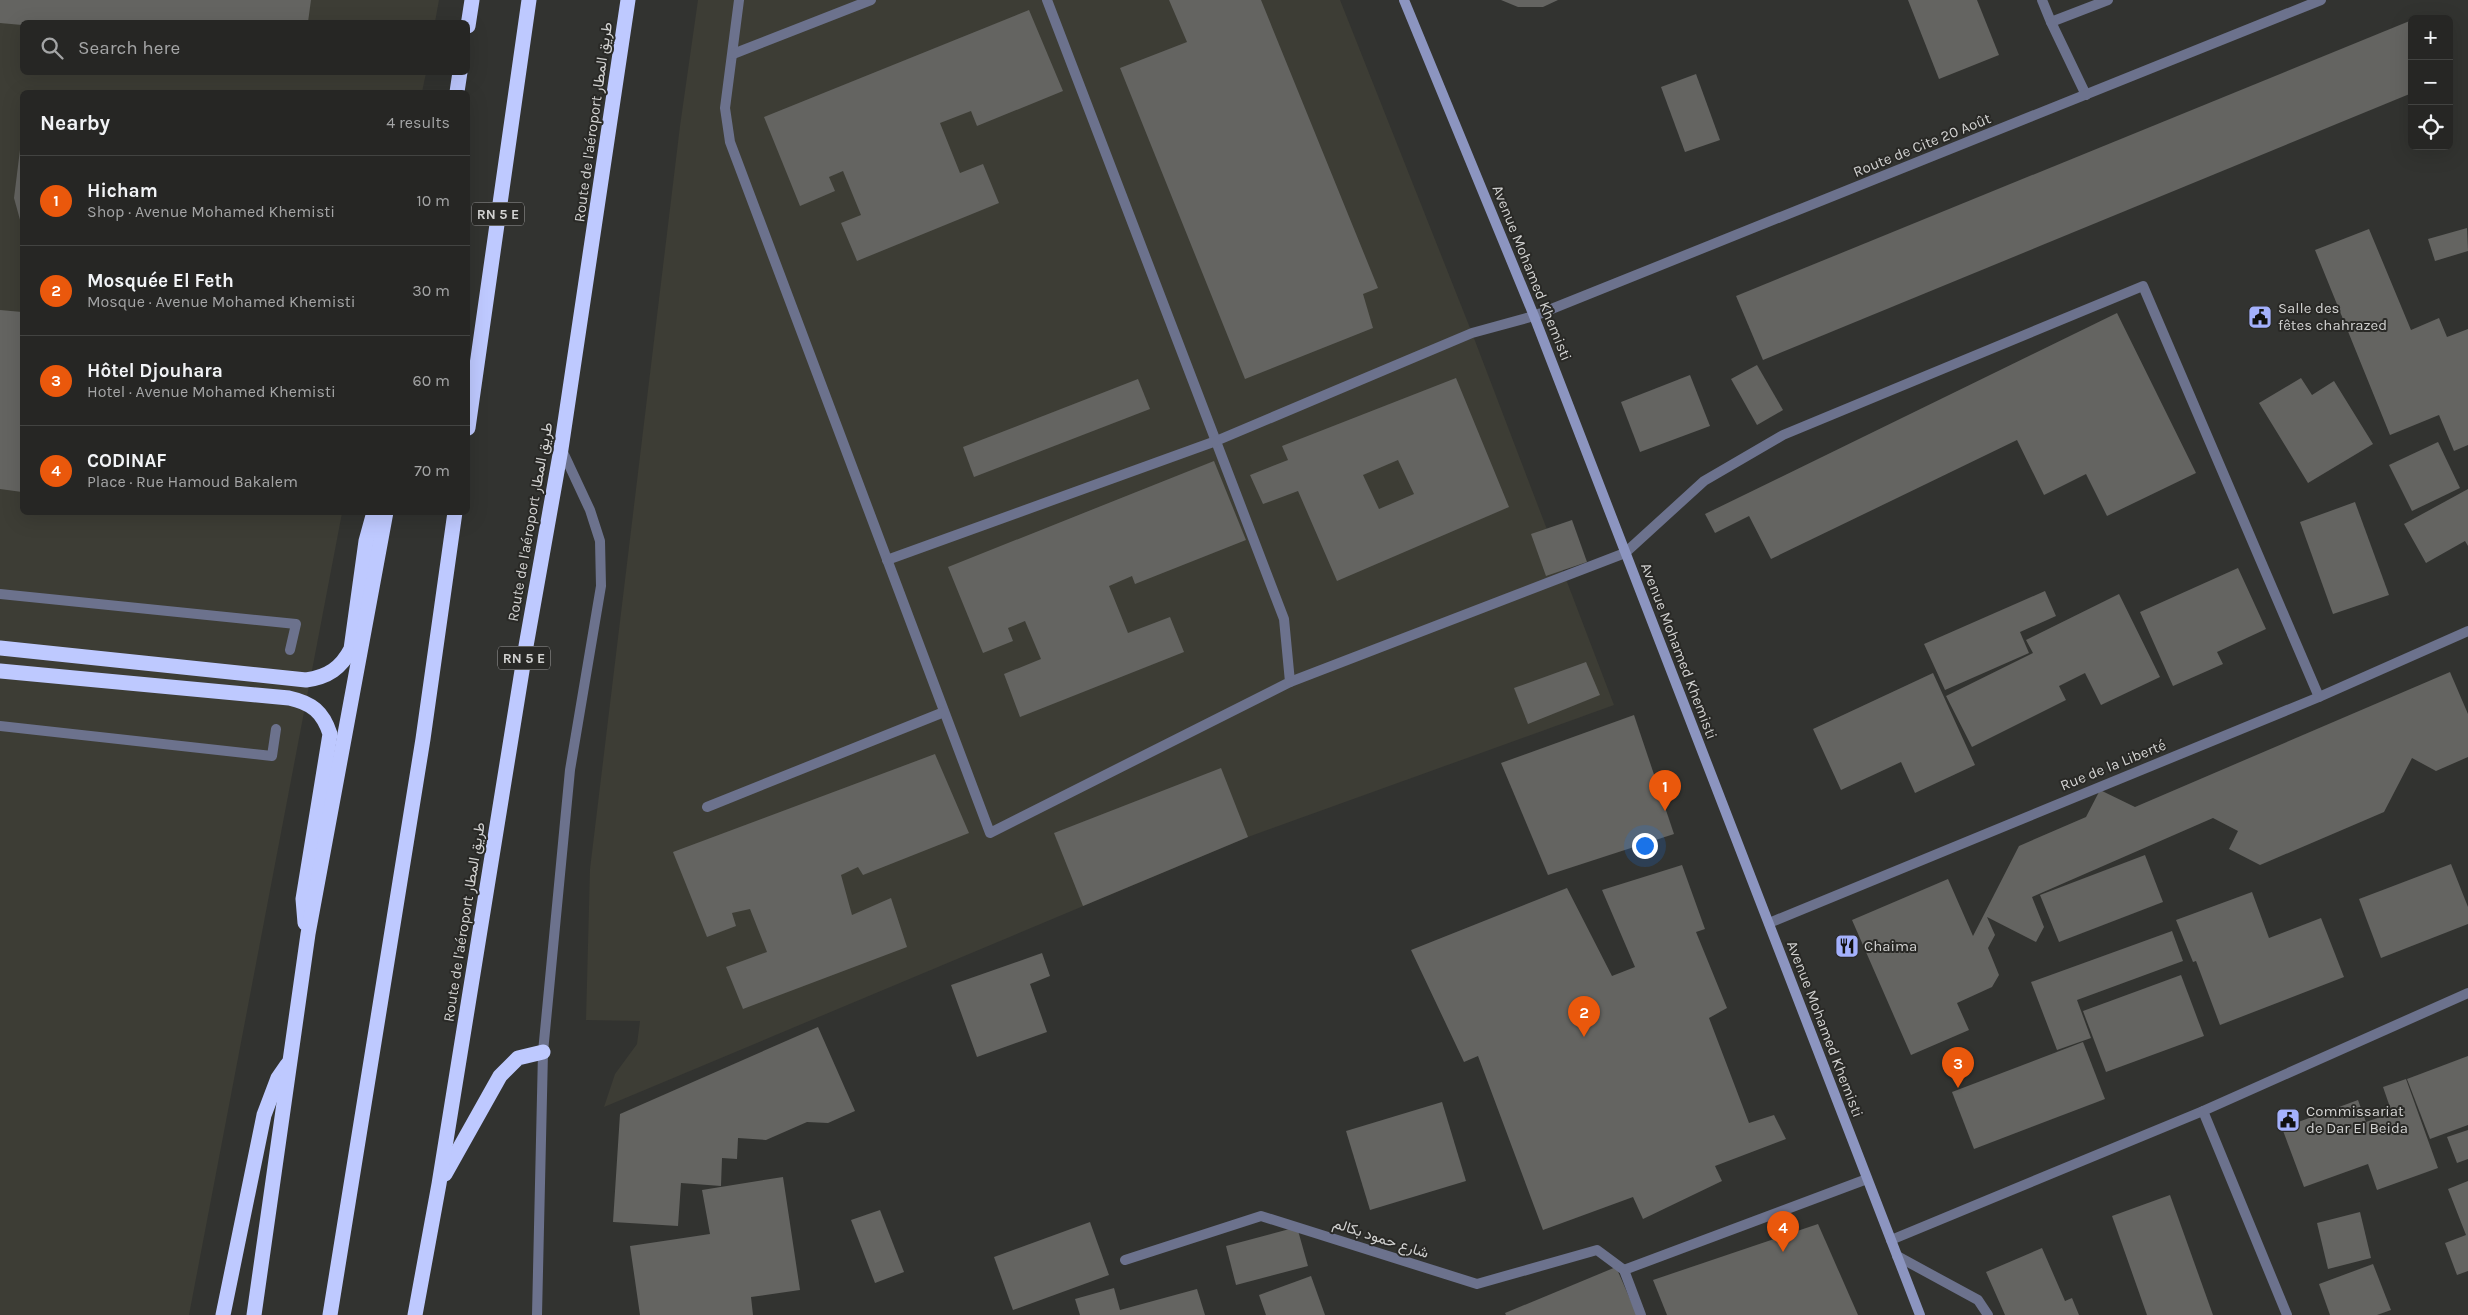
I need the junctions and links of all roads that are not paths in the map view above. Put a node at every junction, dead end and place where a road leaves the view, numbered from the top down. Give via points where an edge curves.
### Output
1 (472, 0) edge
2 (529, 0) edge
3 (628, 0) edge
4 (739, 0) edge
5 (871, 0) edge
6 (1047, 0) edge
7 (1404, 0) edge
8 (2042, 0) edge
9 (2108, 0) edge
10 (2321, 0) edge
11 (469, 20) edge
12 (2052, 22) junction
13 (732, 54) junction
14 (460, 75) edge
15 (457, 90) edge
16 (2086, 95) junction
17 (1534, 316) junction
18 (470, 414) edge
19 (1216, 441) junction
20 (561, 449) junction
21 (373, 515) edge
22 (385, 515) edge
23 (455, 515) edge
24 (1625, 553) junction
25 (887, 560) junction
26 (0, 594) edge
27 (2468, 631) edge
28 (0, 648) edge
29 (290, 650) dead end
30 (0, 671) edge
31 (1290, 682) junction
32 (2319, 697) junction
33 (944, 712) junction
34 (0, 726) edge
35 (276, 729) dead end
36 (707, 808) dead end
37 (1769, 924) junction
38 (308, 934) junction
39 (2468, 993) edge
40 (543, 1052) junction
41 (291, 1059) junction
42 (2203, 1111) junction
43 (1867, 1179) junction
44 (439, 1184) junction
45 (1891, 1240) junction
46 (1898, 1256) junction
47 (1125, 1260) dead end
48 (1624, 1270) junction
49 (223, 1315) edge
50 (254, 1315) edge
51 (330, 1315) edge
52 (415, 1315) edge
53 (537, 1315) edge
54 (1641, 1315) edge
55 (1920, 1315) edge
56 (1988, 1315) edge
57 (2287, 1315) edge

1 - 11 highway
2 - 18 highway, RN 5 E
3 - 20 highway, Route de l'aéroport طريق المطار / RN 5 E
4 - 13 street
5 - 13 street
6 - 19 street
7 - 17 main road, Avenue Mohamed Khemisti
8 - 12 street
9 - 12 street
10 - 16 street, Route de Cite 20 Août
12 - 16 street
13 - 25 street via 725,108 730,142
14 - 15 highway
16 - 17 street, Route de Cite 20 Août
17 - 19 street, Route de Cite 20 Août via 1472,333
17 - 24 main road, Avenue Mohamed Khemisti
19 - 25 street, Route de Cite 20 Août
19 - 31 street via 1284,619
20 - 40 street via 590,510 600,541 601,586 570,770
20 - 44 highway, Route de l'aéroport طريق المطار / RN 5 E
21 - 28 highway via 366,541 351,649 344,662 321,678 306,680
22 - 38 highway
23 - 51 highway via 422,749
24 - 31 street
24 - 32 street via 1704,481 1783,435 2143,286
24 - 37 main road, Avenue Mohamed Khemisti
25 - 33 street
26 - 29 street via 296,624
27 - 32 street, Rue de la Liberté
30 - 38 highway via 289,698 303,701 316,709 330,734 303,899
31 - 33 street via 990,833
32 - 37 street, Rue de la Liberté
33 - 36 street
34 - 35 street via 272,756
37 - 43 main road, Avenue Mohamed Khemisti
38 - 41 highway
39 - 42 street
40 - 44 highway via 518,1058 500,1076
40 - 53 street
41 - 49 highway via 278,1078 264,1115
41 - 50 highway
42 - 45 street
42 - 57 street
43 - 45 main road, Avenue Mohamed Khemisti
43 - 48 street
44 - 52 highway, Route de l'aéroport طريق المطار / RN 5 E
45 - 46 main road, Avenue Mohamed Khemisti
46 - 55 main road, Avenue Mohamed Khemisti
46 - 56 street via 1978,1300
47 - 48 street, شارع حمود بكالم via 1261,1216 1477,1284 1597,1250
48 - 54 street

